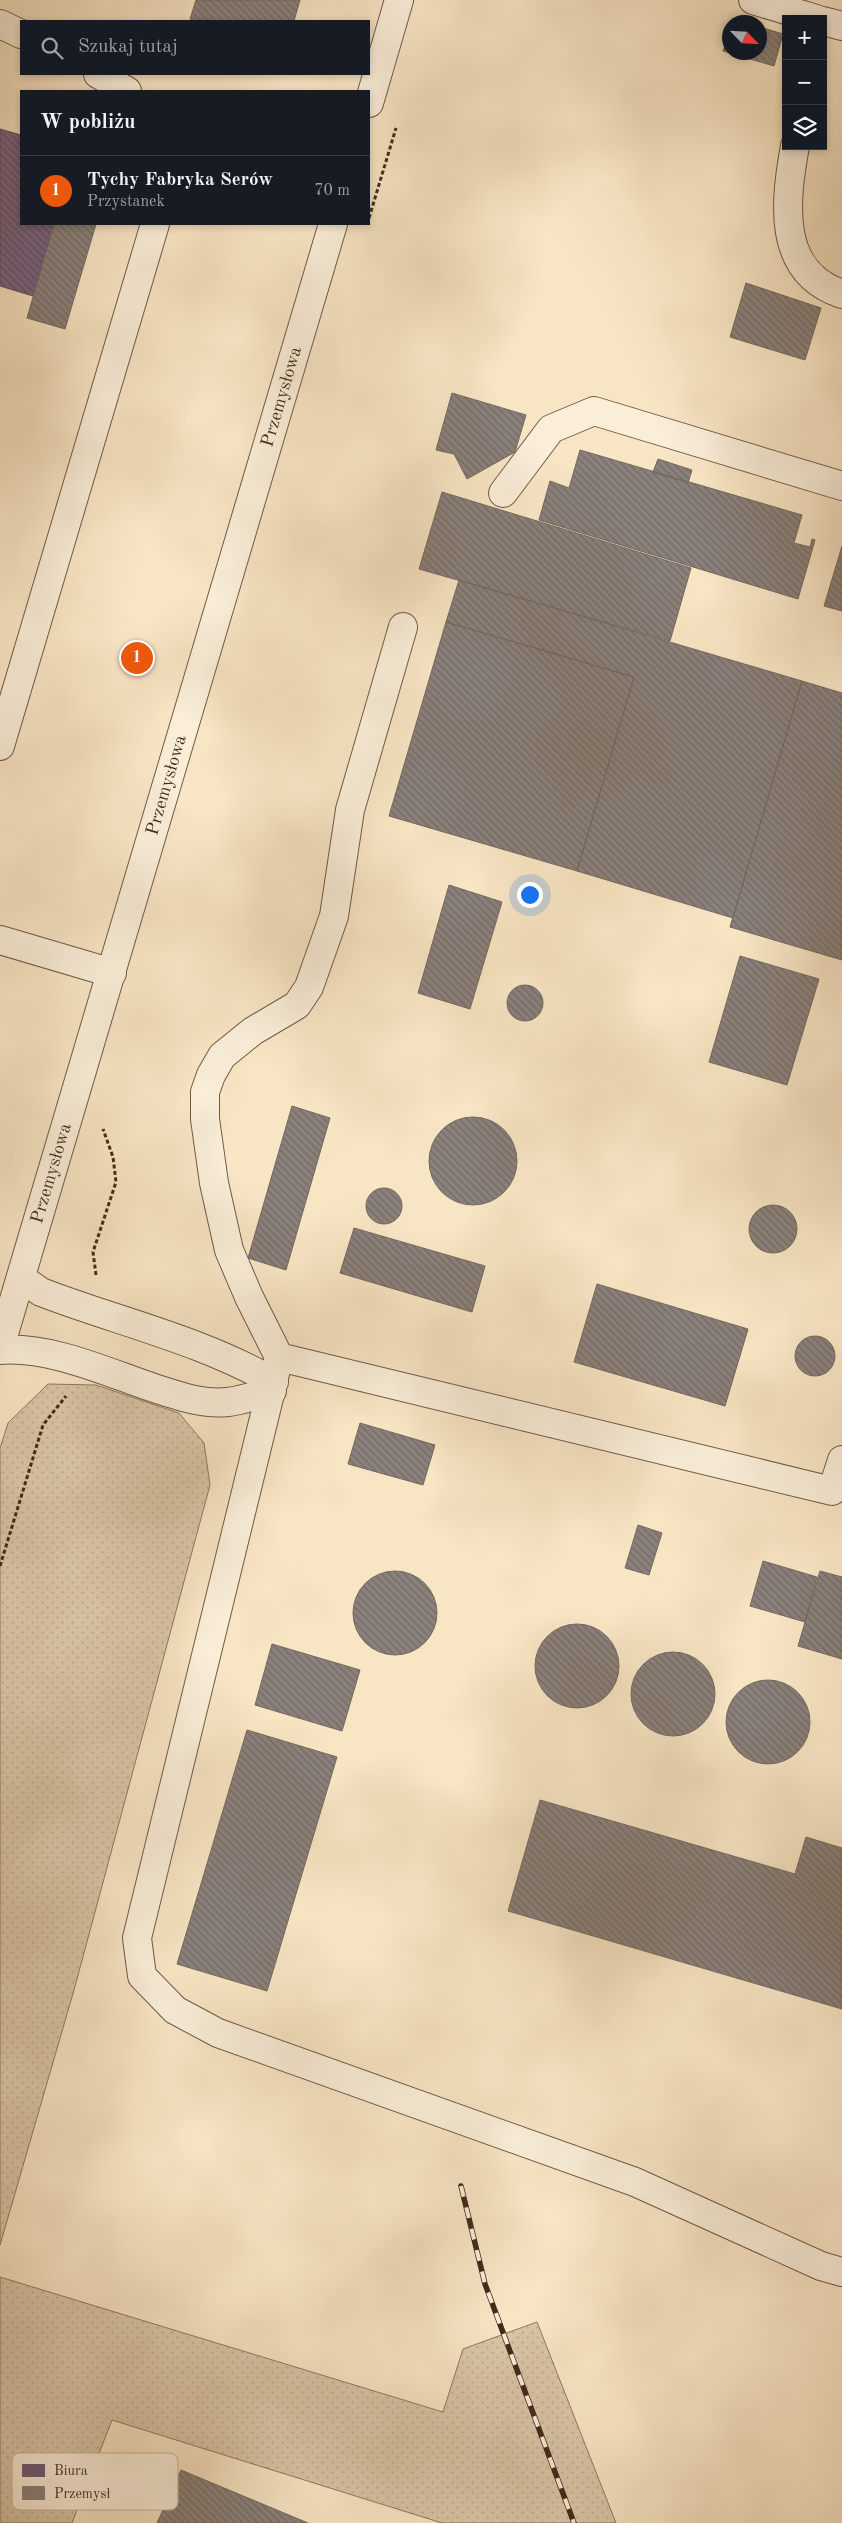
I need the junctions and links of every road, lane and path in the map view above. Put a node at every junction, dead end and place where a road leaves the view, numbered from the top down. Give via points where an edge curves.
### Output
1 (399, 0) edge
2 (752, 0) edge
3 (798, 15) edge
4 (0, 24) edge
5 (20, 34) edge
6 (100, 75) edge
7 (124, 90) edge
8 (370, 100) edge
9 (794, 150) edge
10 (155, 225) edge
11 (332, 225) edge
12 (842, 294) edge
13 (842, 486) edge
14 (503, 494) dead end
15 (403, 627) dead end
16 (0, 746) edge
17 (0, 940) edge
18 (112, 974) junction
19 (108, 1145) dead end
20 (97, 1284) dead end
21 (12, 1287) edge
22 (0, 1348) edge
23 (275, 1377) junction
24 (67, 1395) dead end
25 (842, 1460) edge
26 (0, 1566) edge
27 (842, 2272) edge

1 - 8 street
2 - 3 street
4 - 5 street
6 - 7 street
9 - 12 street via 786,205 792,245 809,274
10 - 16 street
11 - 18 street, Przemysłowa
13 - 14 street via 594,411 551,429
15 - 23 street via 350,810 334,916 309,987 296,1006 253,1031 222,1056 205,1092 205,1119 214,1183 230,1250
17 - 18 street
18 - 21 street, Przemysłowa
19 - 20 path via 116,1182 93,1252
21 - 22 street, Przemysłowa
21 - 23 street via 41,1292 200,1346
22 - 23 street via 49,1353 183,1397 210,1402 227,1402
23 - 25 street via 832,1491
23 - 27 street via 137,1938 142,1976 174,2010 218,2032 635,2182 821,2266
24 - 26 path via 43,1425

